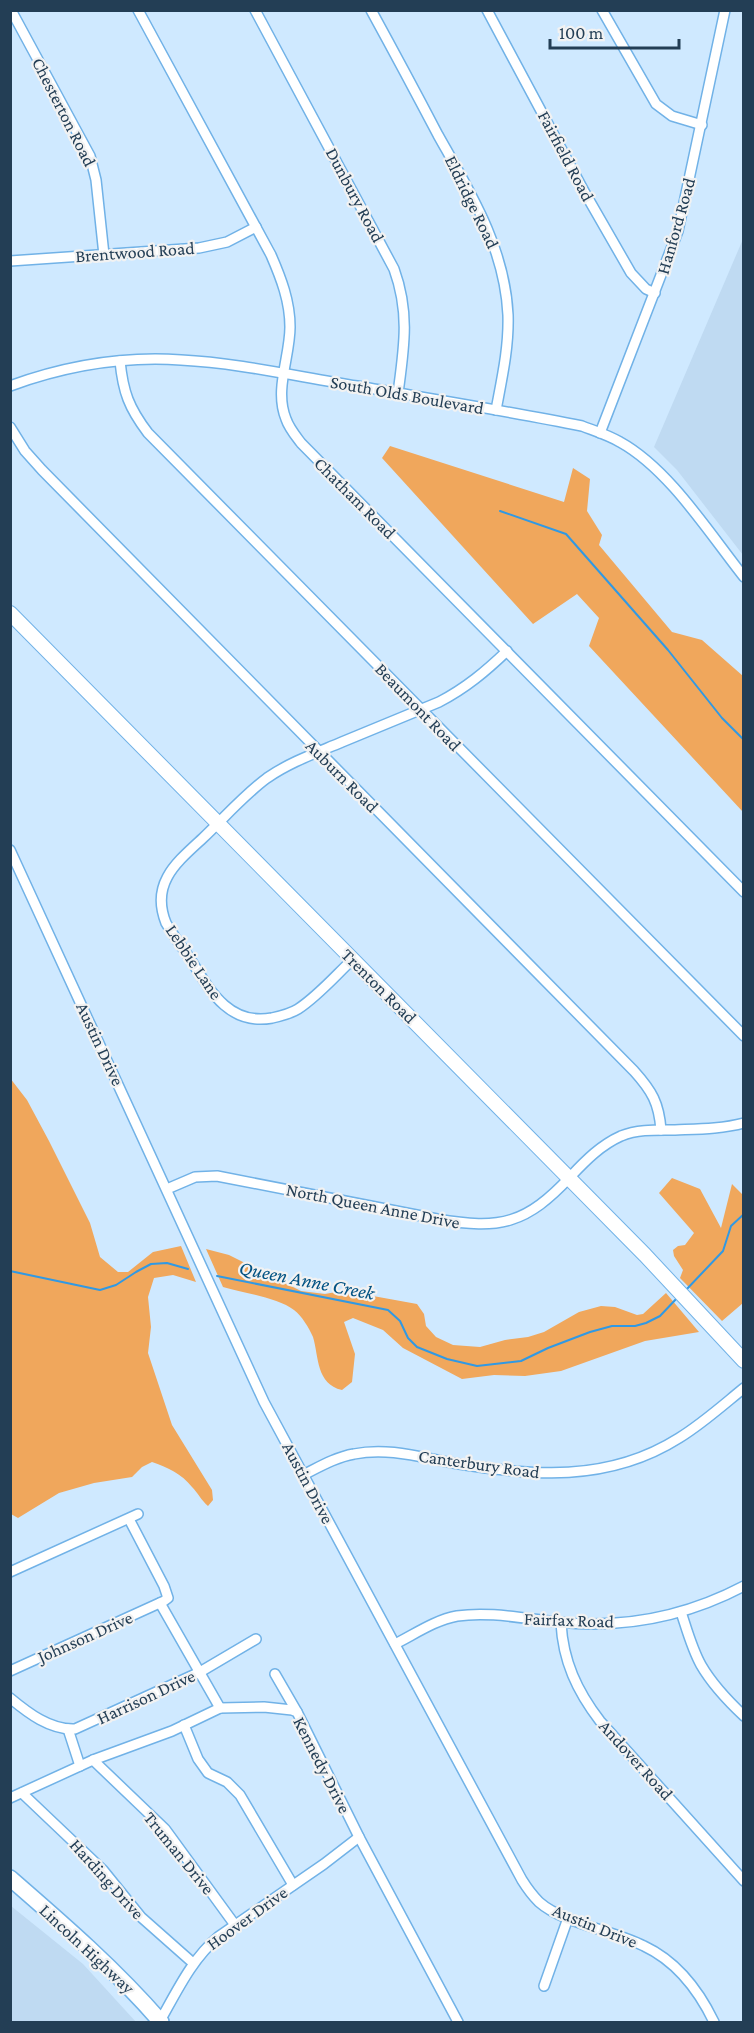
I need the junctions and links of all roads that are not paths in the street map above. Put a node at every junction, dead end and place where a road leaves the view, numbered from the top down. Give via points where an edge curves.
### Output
1 (11, 10) edge
2 (138, 10) edge
3 (255, 10) edge
4 (371, 10) edge
5 (488, 10) edge
6 (602, 10) edge
7 (725, 10) edge
8 (702, 125) junction
9 (256, 227) junction
10 (104, 255) junction
11 (10, 261) edge
12 (655, 293) junction
13 (120, 361) junction
14 (285, 374) junction
15 (10, 386) edge
16 (398, 393) junction
17 (496, 410) junction
18 (10, 427) edge
19 (600, 433) junction
20 (744, 577) edge
21 (10, 613) edge
22 (507, 651) junction
23 (420, 710) junction
24 (319, 752) junction
25 (218, 823) junction
26 (10, 850) edge
27 (744, 892) edge
28 (353, 959) junction
29 (744, 1036) edge
30 (744, 1124) edge
31 (660, 1130) junction
32 (569, 1179) junction
33 (167, 1189) junction
34 (744, 1361) edge
35 (744, 1388) edge
36 (303, 1475) junction
37 (10, 1572) edge
38 (744, 1586) edge
39 (160, 1603) junction
40 (681, 1612) junction
41 (561, 1623) junction
42 (256, 1639) dead end
43 (395, 1644) junction
44 (10, 1671) edge
45 (200, 1672) junction
46 (275, 1674) dead end
47 (10, 1698) edge
48 (220, 1708) junction
49 (297, 1712) junction
50 (744, 1716) edge
51 (184, 1725) junction
52 (68, 1729) junction
53 (93, 1760) junction
54 (80, 1766) junction
55 (22, 1793) junction
56 (10, 1798) edge
57 (359, 1837) junction
58 (10, 1878) edge
59 (744, 1881) edge
60 (292, 1885) junction
61 (568, 1918) junction
62 (235, 1925) junction
63 (193, 1964) junction
64 (544, 1986) dead end
65 (160, 2022) edge
66 (458, 2022) edge
67 (714, 2022) edge

1 - 10 street, Chesterton Road via 90,156
2 - 9 street, Chatham Road
3 - 16 street, Dunbury Road via 394,269 405,313
4 - 17 street, Eldridge Road via 478,206 496,249 508,322
5 - 12 street, Fairfield Road via 631,273
6 - 8 street via 656,104 672,116
7 - 8 street, Hanford Road
8 - 12 street, Hanford Road via 678,231
9 - 10 street, Brentwood Road via 215,245
9 - 14 street, Chatham Road via 271,255 288,304 290,330
10 - 11 street, Brentwood Road
12 - 19 street, Hanford Road
13 - 14 street, South Olds Boulevard via 180,360
13 - 15 street, South Olds Boulevard via 51,373
13 - 23 street, Beaumont Road via 126,397 148,433
14 - 16 street, South Olds Boulevard
14 - 22 street, Chatham Road via 282,410 301,443
16 - 17 street, South Olds Boulevard
17 - 19 street, South Olds Boulevard via 562,421
18 - 24 street, Auburn Road via 42,470
19 - 20 street, South Olds Boulevard via 626,446 667,480
21 - 25 main road, Trenton Road
22 - 23 street, Lebbie Lane via 470,685
22 - 27 street, Chatham Road
23 - 24 street, Lebbie Lane
23 - 29 street, Beaumont Road
24 - 25 street, Lebbie Lane via 268,778
24 - 31 street, Auburn Road via 641,1078 656,1100
25 - 28 main road, Trenton Road
25 - 28 street, Lebbie Lane via 172,869 161,898 166,922 212,994 230,1010 250,1018 282,1016 310,1000
26 - 33 street, Austin Drive
28 - 32 main road, Trenton Road
30 - 31 street, North Queen Anne Drive
31 - 32 street, North Queen Anne Drive via 633,1132 608,1143
32 - 33 street, North Queen Anne Drive via 523,1216 482,1225 217,1176 195,1177
32 - 34 main road, Trenton Road
33 - 36 street, Austin Drive via 264,1402
35 - 36 street, Canterbury Road via 678,1439 645,1456 613,1466 537,1474 372,1451 344,1456
36 - 43 street, Austin Drive
37 - 39 street via 133,1516 168,1598
38 - 40 street, Fairfax Road
39 - 44 street, Johnson Drive
39 - 45 street
40 - 41 street, Fairfax Road via 623,1622
40 - 50 street via 701,1665
41 - 43 street, Fairfax Road via 456,1616
41 - 59 street, Andover Road via 570,1672 588,1705
42 - 45 street, Harrison Drive
43 - 61 street, Austin Drive via 522,1880 540,1902
45 - 48 street
45 - 52 street, Harrison Drive via 90,1724
46 - 49 street
47 - 52 street via 28,1713
48 - 49 street, Kennedy Drive via 264,1707
48 - 51 street, Kennedy Drive
49 - 57 street, Kennedy Drive
51 - 53 street, Kennedy Drive
51 - 60 street via 201,1764 240,1795
52 - 54 street
53 - 54 street, Kennedy Drive
53 - 62 street, Truman Drive via 165,1829
54 - 55 street, Kennedy Drive
55 - 56 street, Kennedy Drive
55 - 63 street, Harding Drive via 103,1870 147,1923
57 - 60 street, Hoover Drive
57 - 66 street, Kennedy Drive
58 - 65 main road, Lincoln Highway via 105,1962
60 - 62 street, Hoover Drive
61 - 64 street
61 - 67 street, Austin Drive via 650,1949 694,1989
62 - 63 street, Hoover Drive via 206,1947
63 - 65 street, Hoover Drive

